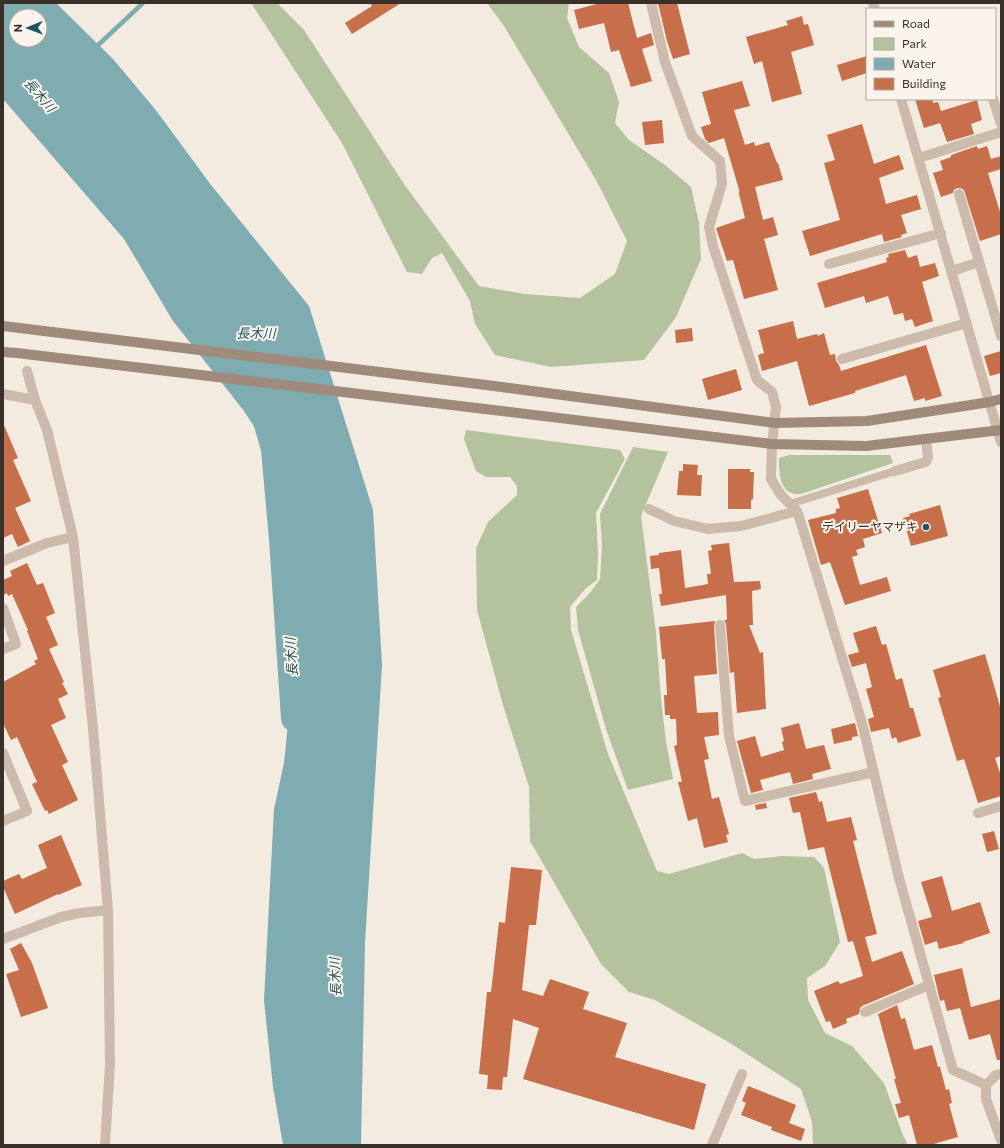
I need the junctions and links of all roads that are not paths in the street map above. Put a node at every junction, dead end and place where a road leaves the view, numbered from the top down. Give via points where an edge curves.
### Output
1 (651, 3) edge
2 (901, 100) edge
3 (993, 100) edge
4 (1001, 124) edge
5 (1001, 132) edge
6 (919, 158) junction
7 (959, 194) dead end
8 (941, 233) junction
9 (979, 262) junction
10 (829, 264) dead end
11 (952, 271) junction
12 (967, 323) junction
13 (7, 327) edge
14 (1001, 336) edge
15 (3, 352) edge
16 (842, 360) dead end
17 (27, 371) dead end
18 (3, 394) edge
19 (1001, 399) edge
20 (35, 400) junction
21 (990, 402) junction
22 (775, 423) junction
23 (999, 431) edge
24 (926, 439) junction
25 (1001, 442) edge
26 (772, 444) junction
27 (895, 471) joint
28 (794, 508) junction
29 (649, 509) dead end
30 (72, 537) junction
31 (3, 561) edge
32 (3, 608) edge
33 (720, 625) dead end
34 (3, 650) edge
35 (3, 753) edge
36 (874, 772) junction
37 (1001, 806) edge
38 (978, 813) dead end
39 (3, 821) edge
40 (108, 910) junction
41 (3, 939) edge
42 (929, 985) junction
43 (865, 1012) dead end
44 (742, 1074) dead end
45 (1001, 1074) edge
46 (986, 1085) junction
47 (1001, 1140) edge
48 (105, 1145) edge
49 (712, 1145) edge

1 - 22 street via 665,62 692,136 720,161 722,184 709,227 711,240 757,380 772,392 776,407
2 - 6 street
3 - 4 street
5 - 6 street
6 - 8 street
7 - 9 street
8 - 10 street
8 - 11 street
9 - 11 street
9 - 14 street
11 - 12 street
12 - 16 street
12 - 21 street
13 - 22 street
15 - 26 street, bridge
17 - 20 street
18 - 20 street
19 - 21 street
20 - 30 street via 47,430
21 - 22 street via 867,421
21 - 23 street
22 - 26 street
23 - 24 street
23 - 25 street
24 - 26 street via 866,446
24 - 27 street via 926,462
26 - 28 street via 771,478 781,495
27 - 28 lane
28 - 29 street via 741,526 708,529 674,521
28 - 36 street via 862,722
30 - 31 street
30 - 40 street via 93,728
32 - 34 street via 16,644
33 - 36 street via 729,736 745,801
35 - 39 street via 27,811
36 - 42 street via 899,878
37 - 38 street
40 - 41 street via 61,916
40 - 48 street via 110,1064
42 - 43 street
42 - 46 street via 953,1070
44 - 49 street
45 - 46 street via 996,1075
46 - 47 street via 986,1099

